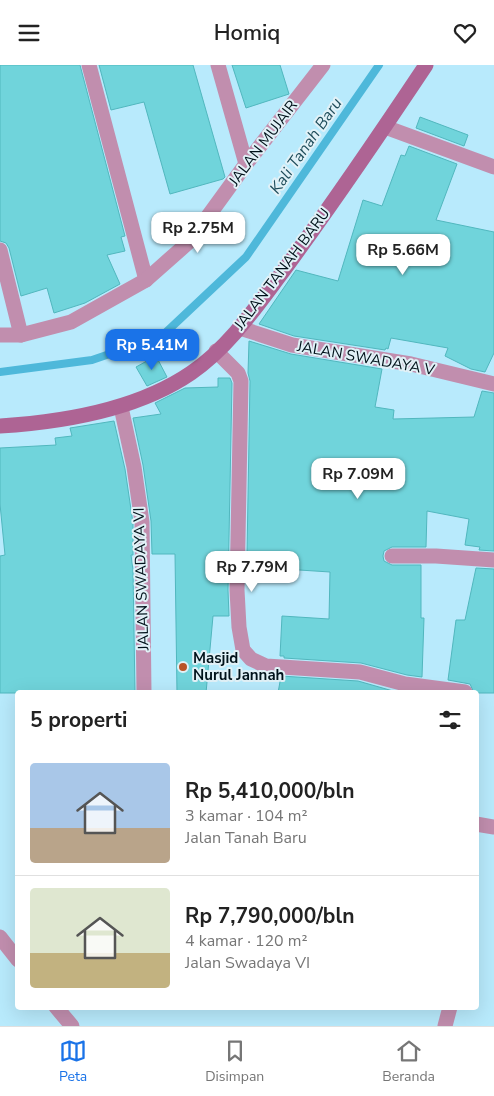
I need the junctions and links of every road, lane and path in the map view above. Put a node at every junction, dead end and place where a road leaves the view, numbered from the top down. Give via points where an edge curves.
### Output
1 (90, 65) edge
2 (218, 65) edge
3 (323, 65) edge
4 (426, 65) edge
5 (385, 127) junction
6 (246, 165) junction
7 (494, 167) edge
8 (0, 250) edge
9 (146, 279) junction
10 (240, 328) junction
11 (0, 335) edge
12 (21, 335) junction
13 (216, 351) junction
14 (494, 384) edge
15 (121, 407) junction
16 (0, 426) edge
17 (392, 556) dead end
18 (494, 560) edge
19 (144, 690) edge
20 (450, 690) edge
21 (479, 824) edge
22 (494, 827) edge
23 (0, 937) edge
24 (15, 956) edge
25 (59, 1010) edge
26 (449, 1010) edge
27 (72, 1026) edge
28 (445, 1026) edge

1 - 9 street
2 - 6 street
3 - 6 street, JALAN MUJAIR
4 - 5 main road, JALAN TANAH BARU
5 - 7 street
5 - 10 main road, JALAN TANAH BARU
6 - 9 street, JALAN MUJAIR via 190,241
8 - 12 street
9 - 12 street, JALAN MUJAIR via 71,322
10 - 13 main road, JALAN TANAH BARU
10 - 14 street, JALAN SWADAYA V via 292,345 411,364
11 - 12 street, JALAN MUJAIR
13 - 15 main road, JALAN TANAH BARU via 191,373 152,395
13 - 20 street via 238,373 241,381 237,591 243,650 266,666 360,672 405,684
15 - 16 main road, JALAN TANAH BARU via 36,424
15 - 19 street, JALAN SWADAYA VI via 142,522
17 - 18 street
21 - 22 street
23 - 24 street
25 - 27 street
26 - 28 street

